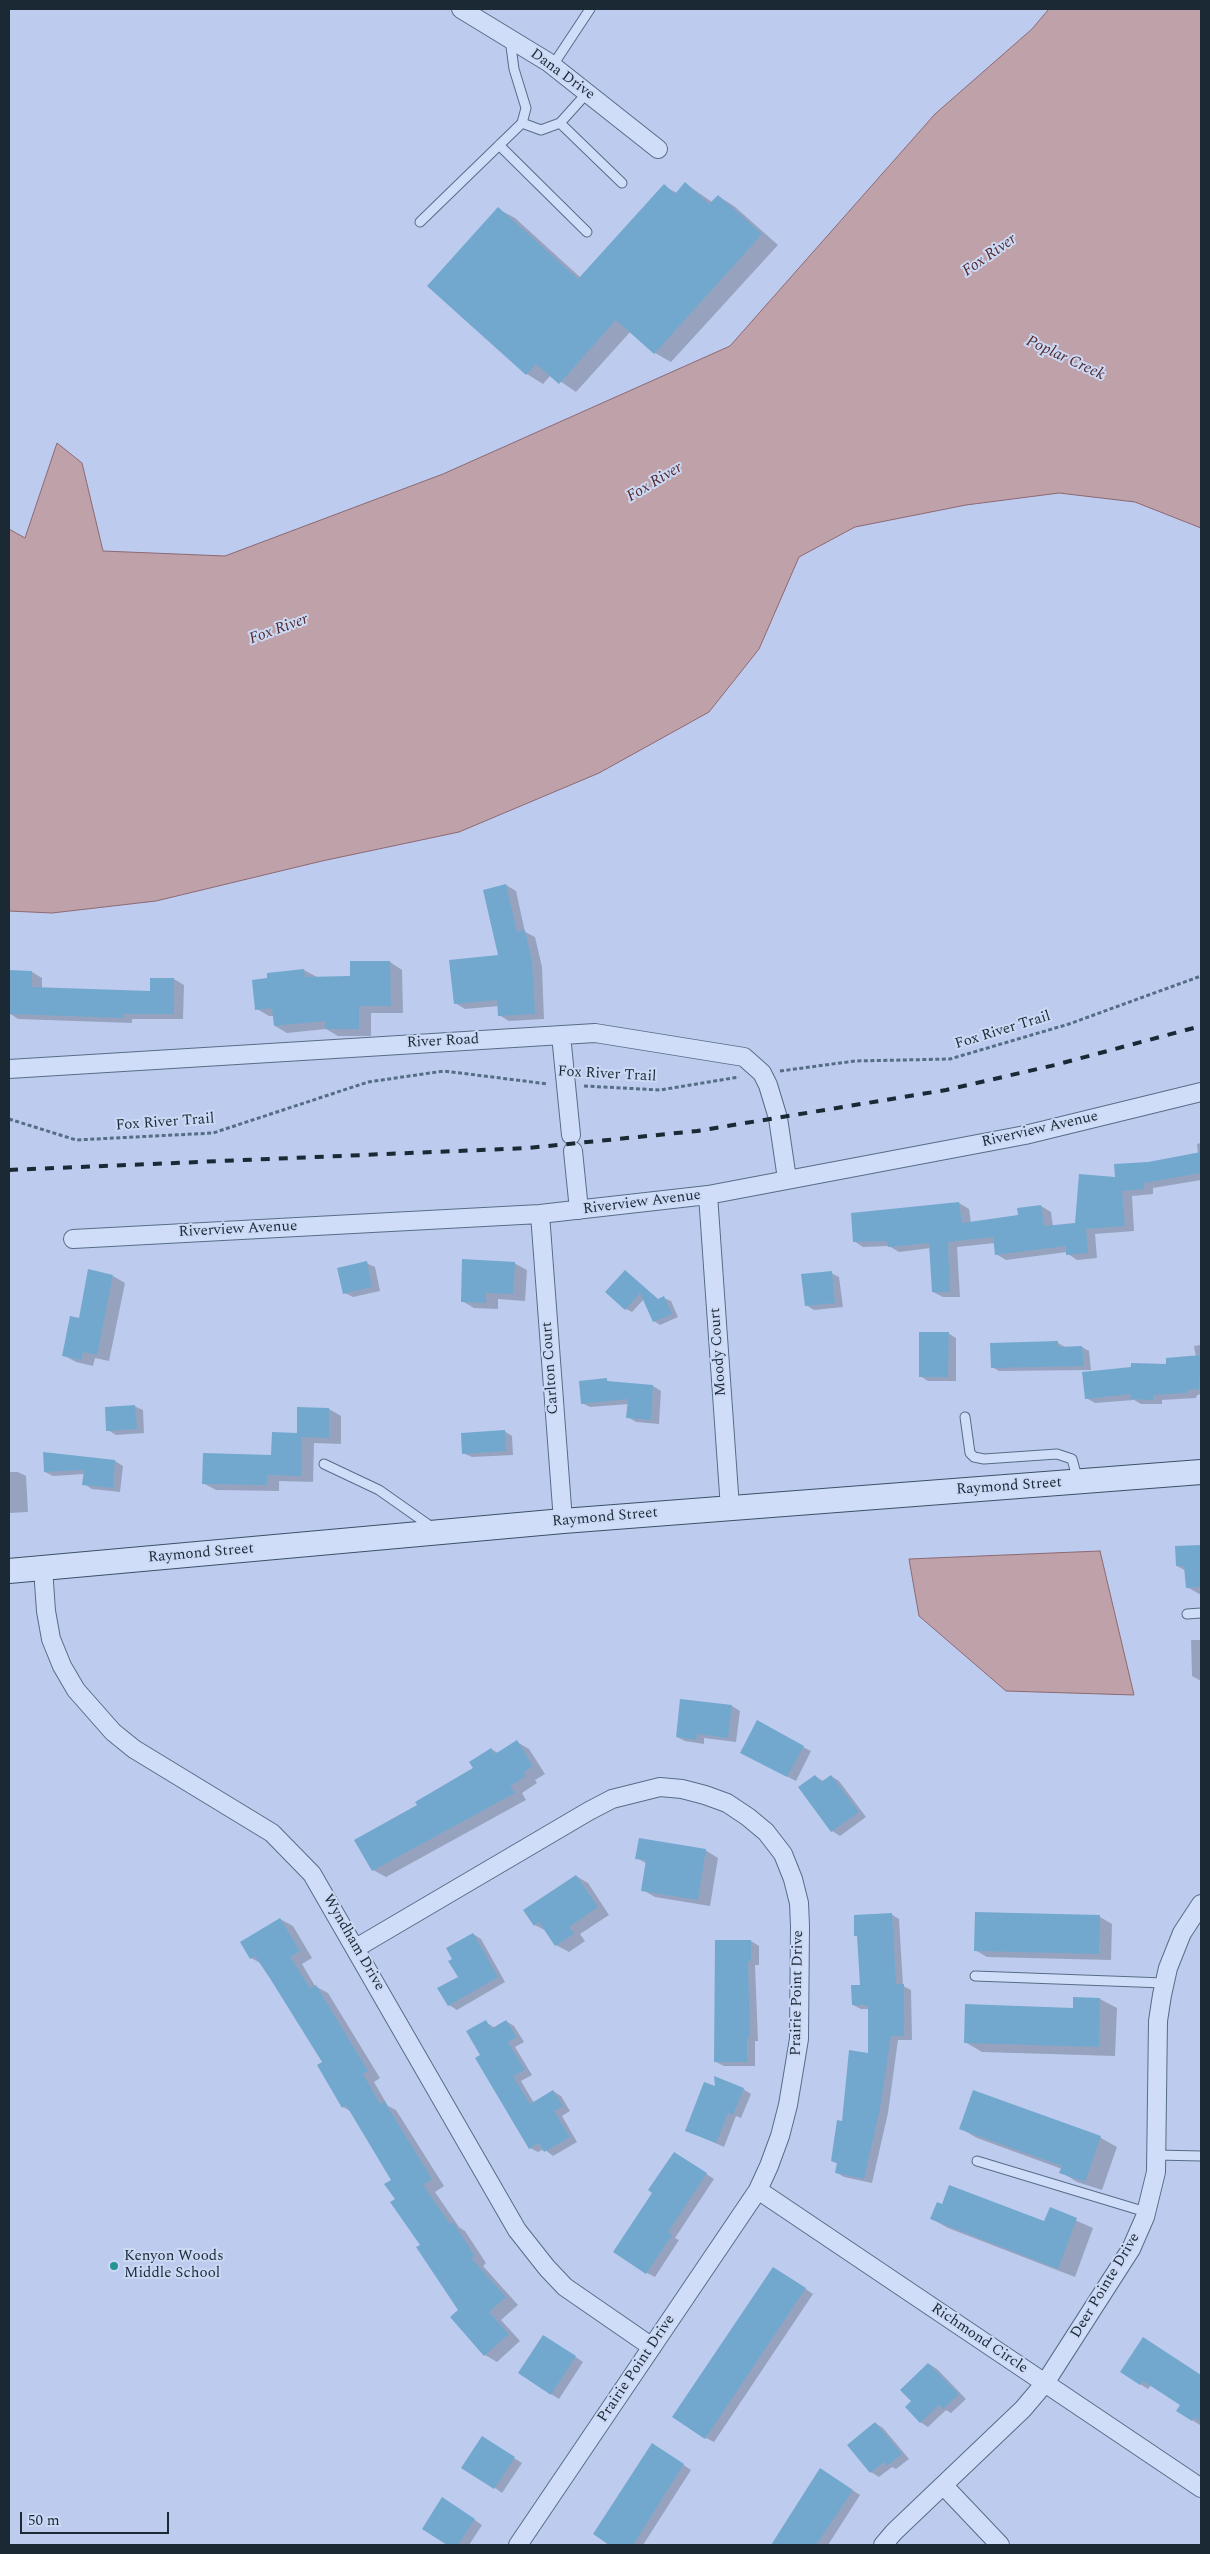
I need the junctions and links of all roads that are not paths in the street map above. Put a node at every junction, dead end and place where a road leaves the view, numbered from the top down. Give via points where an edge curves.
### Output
1 (461, 9) edge
2 (590, 9) edge
3 (510, 38) junction
4 (553, 65) junction
5 (588, 93) junction
6 (522, 123) junction
7 (560, 123) junction
8 (499, 145) junction
9 (658, 149) dead end
10 (622, 183) dead end
11 (420, 222) dead end
12 (588, 232) dead end
13 (561, 1035) junction
14 (9, 1069) edge
15 (1201, 1092) edge
16 (787, 1178) junction
17 (708, 1195) junction
18 (579, 1210) junction
19 (540, 1214) junction
20 (73, 1239) dead end
21 (964, 1417) dead end
22 (324, 1464) dead end
23 (1201, 1472) edge
24 (1078, 1482) junction
25 (730, 1508) junction
26 (563, 1521) junction
27 (439, 1532) junction
28 (43, 1568) junction
29 (9, 1571) edge
30 (1201, 1613) edge
31 (1187, 1614) dead end
32 (1201, 1904) edge
33 (356, 1948) junction
34 (975, 1976) dead end
35 (1164, 1983) junction
36 (1156, 2155) junction
37 (1201, 2156) edge
38 (977, 2160) dead end
39 (758, 2190) junction
40 (1146, 2212) junction
41 (652, 2347) junction
42 (1045, 2384) junction
43 (944, 2486) junction
44 (1201, 2488) edge
45 (518, 2545) edge
46 (883, 2545) edge
47 (1000, 2545) edge

1 - 3 street, Dana Drive
2 - 4 lane
3 - 4 street, Dana Drive
3 - 6 lane via 514,69 526,108
4 - 5 street, Dana Drive
5 - 7 lane
5 - 9 street, Dana Drive
6 - 7 lane via 541,130
6 - 8 lane
7 - 10 lane
8 - 11 lane
8 - 12 lane
13 - 14 street, River Road
13 - 16 street, River Road via 595,1033 744,1057 762,1073 778,1118
13 - 18 street
15 - 16 street, Riverview Avenue via 1006,1139
16 - 17 street, Riverview Avenue
17 - 18 street, Riverview Avenue
17 - 25 street, Moody Court
18 - 19 street, Riverview Avenue
19 - 20 street, Riverview Avenue
19 - 26 street, Carlton Court
21 - 24 lane via 970,1453 974,1457 1057,1454 1072,1459
22 - 27 lane via 379,1490
23 - 24 street, Raymond Street
24 - 25 street, Raymond Street
25 - 26 street, Raymond Street
26 - 27 street, Raymond Street
27 - 28 street, Raymond Street
28 - 29 street, Raymond Street
28 - 33 street, Wyndham Drive via 51,1639 76,1690 94,1712 134,1749 272,1833 312,1874
30 - 31 lane
32 - 35 street, Deer Pointe Drive via 1182,1933
33 - 39 street, Prairie Point Drive via 612,1799 660,1788 682,1789 727,1804 766,1832 783,1854 799,1903 796,2070 780,2136
33 - 41 street, Wyndham Drive via 527,2243 565,2287
34 - 35 lane
35 - 36 street, Deer Pointe Drive via 1158,2020
36 - 37 lane
36 - 40 street, Deer Pointe Drive via 1156,2172
38 - 40 lane
39 - 41 street, Prairie Point Drive
39 - 42 street, Richmond Circle
40 - 42 street, Deer Pointe Drive via 1123,2264
41 - 45 street, Prairie Point Drive
42 - 43 street, Deer Pointe Drive
42 - 44 street, Richmond Circle
43 - 46 street, Deer Pointe Drive
43 - 47 street

